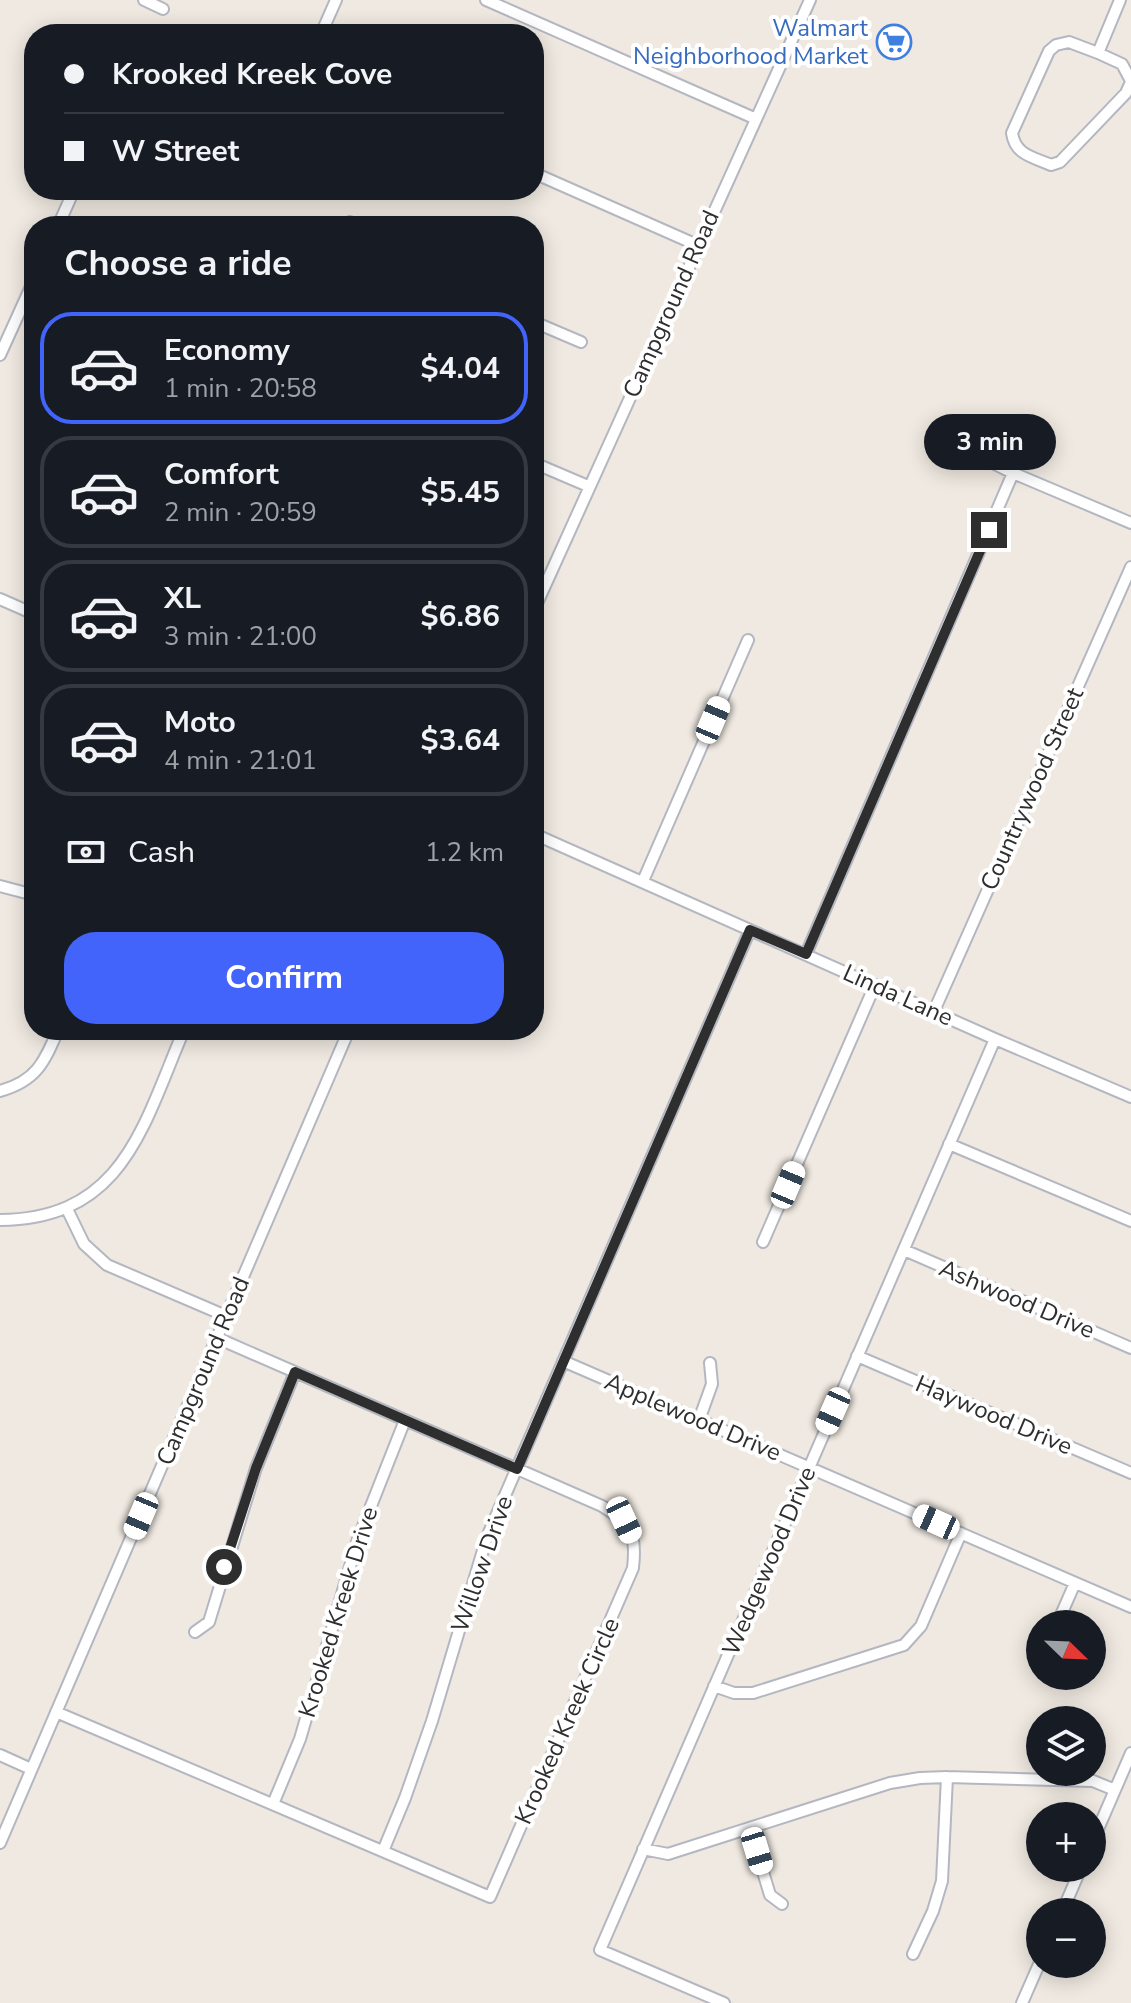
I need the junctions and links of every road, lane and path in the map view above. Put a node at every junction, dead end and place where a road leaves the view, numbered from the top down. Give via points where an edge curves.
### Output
1 (144, 0) edge
2 (336, 0) edge
3 (486, 0) edge
4 (810, 0) edge
5 (1120, 0) edge
6 (163, 9) dead end
7 (325, 24) edge
8 (541, 24) edge
9 (544, 26) edge
10 (1098, 53) junction
11 (1131, 81) edge
12 (754, 118) junction
13 (544, 177) edge
14 (697, 245) junction
15 (24, 302) edge
16 (544, 326) edge
17 (581, 342) dead end
18 (0, 355) edge
19 (954, 444) dead end
20 (544, 467) edge
21 (1013, 473) junction
22 (588, 486) junction
23 (1131, 523) edge
24 (1131, 567) edge
25 (544, 587) edge
26 (0, 599) edge
27 (24, 610) edge
28 (748, 640) dead end
29 (544, 838) edge
30 (643, 881) junction
31 (0, 886) edge
32 (24, 892) edge
33 (750, 930) junction
34 (806, 954) junction
35 (875, 985) junction
36 (934, 1011) junction
37 (995, 1039) junction
38 (53, 1040) edge
39 (180, 1040) edge
40 (345, 1040) edge
41 (0, 1091) edge
42 (1131, 1097) edge
43 (949, 1144) junction
44 (67, 1209) junction
45 (0, 1220) edge
46 (1131, 1221) edge
47 (763, 1242) dead end
48 (904, 1250) junction
49 (226, 1316) junction
50 (217, 1338) junction
51 (1131, 1348) edge
52 (857, 1356) junction
53 (563, 1361) junction
54 (710, 1363) dead end
55 (295, 1372) junction
56 (405, 1420) junction
57 (699, 1420) junction
58 (809, 1467) junction
59 (517, 1469) junction
60 (1131, 1473) edge
61 (961, 1533) junction
62 (1075, 1583) junction
63 (1131, 1607) edge
64 (1063, 1610) edge
65 (195, 1632) dead end
66 (714, 1686) junction
67 (56, 1712) junction
68 (1131, 1753) edge
69 (0, 1755) edge
70 (31, 1769) junction
71 (947, 1777) junction
72 (1115, 1790) junction
73 (273, 1804) junction
74 (1106, 1811) edge
75 (750, 1829) junction
76 (0, 1843) edge
77 (643, 1849) junction
78 (383, 1851) junction
79 (782, 1904) dead end
80 (913, 1954) dead end
81 (1033, 1978) edge
82 (724, 2003) edge
83 (1022, 2003) edge

1 - 6 street
2 - 7 street
3 - 8 street
4 - 12 street, Campground Road
5 - 10 street
9 - 12 street
10 - 11 street via 1122,64
10 - 11 street via 1069,42 1049,51 1012,133 1020,152 1051,165 1060,162 1126,93
12 - 14 street, Campground Road
13 - 14 street
14 - 22 street, Campground Road
15 - 18 street
16 - 17 street
19 - 21 street
20 - 22 street
21 - 23 street
21 - 34 street
22 - 25 street, Campground Road
24 - 36 street, Countrywood Street
26 - 27 street
28 - 30 street
29 - 30 street, Linda Lane
30 - 33 street, Linda Lane
31 - 32 street
33 - 34 street, Linda Lane
33 - 53 street, Willow Drive
34 - 35 street, Linda Lane
35 - 36 street, Linda Lane
35 - 47 street
36 - 37 street, Linda Lane
37 - 42 street, Linda Lane
37 - 43 street, Wedgewood Drive
38 - 41 street via 38,1071 19,1086
39 - 44 street via 125,1159 110,1179
40 - 49 street, Campground Road
43 - 46 street
43 - 48 street, Wedgewood Drive
44 - 45 street
44 - 49 street via 84,1244 107,1265
48 - 51 street, Ashwood Drive
48 - 52 street, Wedgewood Drive
49 - 50 street, Campground Road
50 - 55 street, Krooked Kreek Circle
50 - 67 street, Campground Road
52 - 58 street, Wedgewood Drive
52 - 60 street, Haywood Drive
53 - 57 street, Applewood Drive
53 - 59 street, Willow Drive
54 - 57 street via 712,1384
55 - 56 street, Krooked Kreek Circle
55 - 65 street via 256,1468 209,1622
56 - 59 street, Krooked Kreek Circle
56 - 73 street, Krooked Kreek Drive via 358,1539 300,1739
57 - 58 street, Applewood Drive
58 - 61 street, Applewood Drive
58 - 66 street, Wedgewood Drive
59 - 78 street, Willow Drive via 487,1537 423,1749
59 - 78 street, Krooked Kreek Circle via 624,1520 634,1540 633,1568 490,1897
61 - 62 street, Applewood Drive
61 - 66 street via 921,1626 904,1645 753,1693
62 - 63 street, Applewood Drive
62 - 64 street
66 - 77 street, Wedgewood Drive
67 - 70 street, Campground Road
67 - 73 street, Krooked Kreek Circle
68 - 72 street
69 - 70 street
70 - 76 street, Campground Road
71 - 72 street via 1093,1781
71 - 75 street via 890,1783
71 - 80 street via 942,1881
72 - 74 street
73 - 78 street, Krooked Kreek Circle
75 - 77 street via 668,1854
75 - 79 street via 770,1895
77 - 82 street, Wedgewood Drive via 600,1950
81 - 83 street

